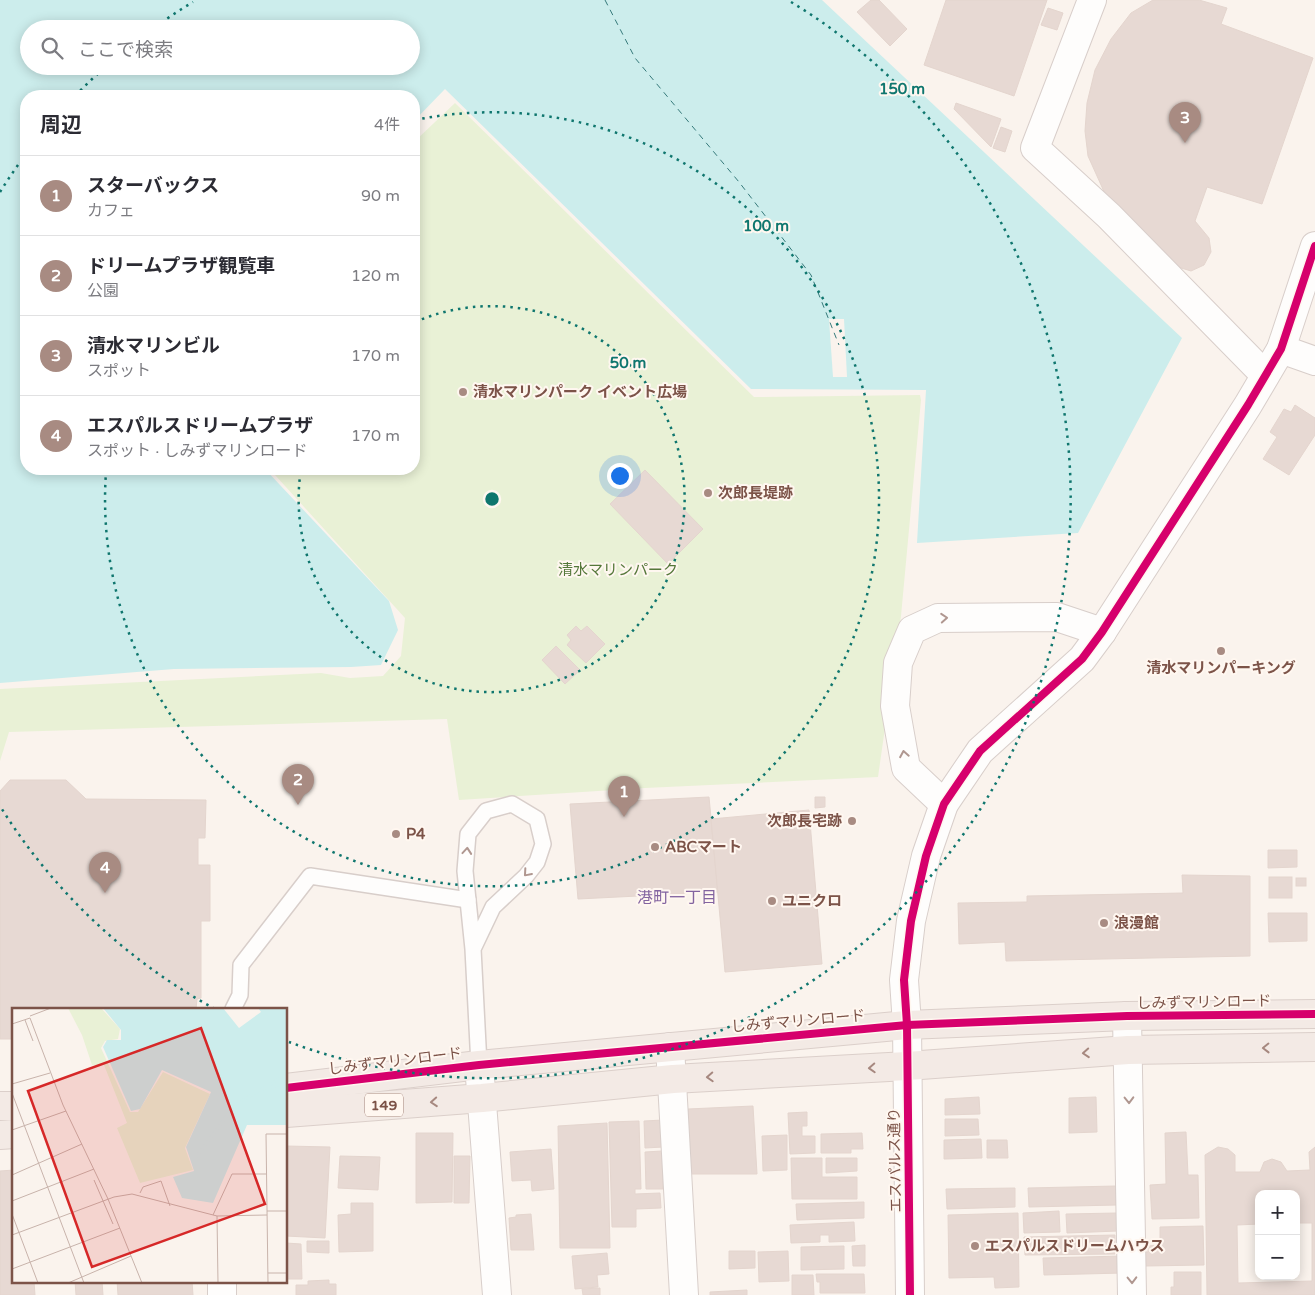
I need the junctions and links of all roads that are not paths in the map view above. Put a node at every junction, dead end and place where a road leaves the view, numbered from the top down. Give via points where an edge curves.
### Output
1 (1092, 0) edge
2 (1315, 246) edge
3 (1280, 349) junction
4 (1315, 361) edge
5 (1265, 375) junction
6 (1102, 632) junction
7 (944, 804) junction
8 (468, 900) junction
9 (473, 949) junction
10 (234, 1008) edge
11 (1315, 1014) edge
12 (1127, 1016) junction
13 (907, 1026) junction
14 (670, 1046) junction
15 (1315, 1047) edge
16 (1128, 1050) junction
17 (479, 1065) junction
18 (907, 1066) junction
19 (673, 1079) junction
20 (288, 1088) edge
21 (482, 1098) junction
22 (288, 1113) edge
23 (222, 1282) edge
24 (222, 1295) edge
25 (497, 1295) edge
26 (684, 1295) edge
27 (910, 1295) edge
28 (1132, 1295) edge

1 - 5 street via 1035,148 1109,216
2 - 3 street, エスパルス通り
3 - 4 street
3 - 5 street, エスパルス通り
5 - 6 street, エスパルス通り
6 - 7 street, エスパルス通り via 1082,659 980,751
7 -> 6 street via 906,768 895,706 898,663 912,630 938,618 1058,617
7 - 13 street, エスパルス通り via 926,856 912,921 904,980
8 - 9 lane
8 -> 9 lane via 465,870 468,834 486,811 512,804 536,819 543,844 537,862 493,907
8 - 10 lane via 310,876 240,965 240,995
9 - 17 lane
11 - 12 highway, しみずマリンロード / 149
12 - 13 highway, しみずマリンロード / 149
12 - 16 street
13 - 14 highway, しみずマリンロード / 149
13 - 18 street, エスパルス通り
14 - 17 highway, しみずマリンロード / 149
14 - 19 street
15 -> 16 highway, 149
16 -> 18 highway, 149
16 -> 28 street
17 - 20 highway, しみずマリンロード / 149
17 - 21 street
18 -> 19 highway, 149
18 - 27 street, エスパルス通り
19 - 21 highway, 149
19 - 26 street
21 -> 22 highway, 149
21 - 25 street
23 - 24 street

